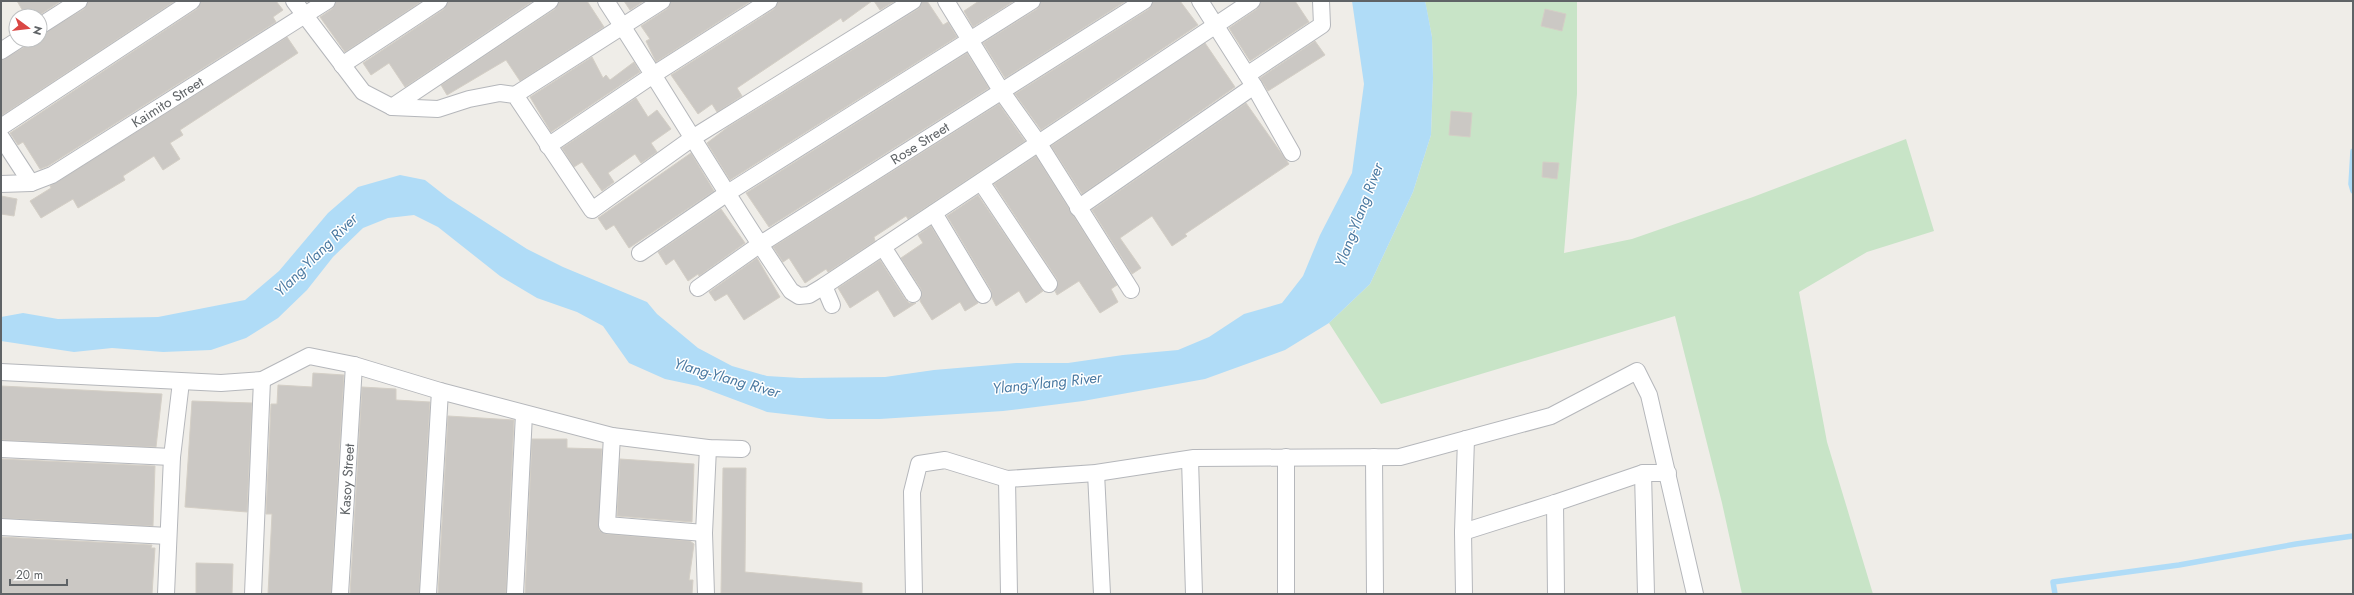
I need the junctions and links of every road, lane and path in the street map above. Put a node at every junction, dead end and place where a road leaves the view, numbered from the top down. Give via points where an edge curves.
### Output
1 (79, 1) edge
2 (192, 1) edge
3 (294, 1) edge
4 (327, 1) edge
5 (439, 1) edge
6 (550, 1) edge
7 (606, 1) edge
8 (662, 1) edge
9 (769, 1) edge
10 (913, 1) edge
11 (946, 1) edge
12 (1032, 1) edge
13 (1144, 1) edge
14 (1200, 1) edge
15 (1252, 1) edge
16 (1321, 1) edge
17 (304, 16) junction
18 (48, 21) edge
19 (623, 26) junction
20 (1214, 26) junction
21 (972, 41) junction
22 (342, 65) junction
23 (652, 75) junction
24 (1250, 79) junction
25 (1002, 92) junction
26 (515, 95) junction
27 (392, 107) junction
28 (1, 127) edge
29 (1, 137) edge
30 (694, 137) junction
31 (1038, 144) junction
32 (548, 146) junction
33 (1292, 153) dead end
34 (981, 182) junction
35 (31, 183) junction
36 (1, 184) edge
37 (726, 194) junction
38 (1078, 208) junction
39 (934, 213) junction
40 (759, 244) junction
41 (883, 247) junction
42 (640, 253) dead end
43 (1049, 284) dead end
44 (824, 286) junction
45 (698, 288) dead end
46 (1131, 290) dead end
47 (913, 294) dead end
48 (983, 295) dead end
49 (832, 305) dead end
50 (354, 365) junction
51 (1, 372) edge
52 (262, 380) junction
53 (181, 382) junction
54 (440, 391) junction
55 (524, 414) junction
56 (612, 436) junction
57 (1466, 439) junction
58 (708, 448) junction
59 (1, 449) edge
60 (742, 449) dead end
61 (172, 457) junction
62 (1286, 457) junction
63 (1374, 457) junction
64 (1190, 459) junction
65 (1096, 473) junction
66 (1644, 473) junction
67 (1668, 473) junction
68 (1007, 479) junction
69 (1555, 504) junction
70 (1, 527) edge
71 (1463, 532) junction
72 (704, 533) junction
73 (168, 536) junction
74 (166, 594) edge
75 (253, 594) edge
76 (340, 594) edge
77 (428, 594) edge
78 (515, 594) edge
79 (706, 594) edge
80 (914, 594) edge
81 (1009, 594) edge
82 (1102, 594) edge
83 (1194, 594) edge
84 (1286, 594) edge
85 (1375, 594) edge
86 (1464, 594) edge
87 (1556, 594) edge
88 (1646, 594) edge
89 (1695, 594) edge

1 - 18 street
2 - 28 street
3 - 17 street
4 - 17 street, Kaimito Street
5 - 22 street
6 - 27 street
7 - 19 street
8 - 19 street
9 - 23 street
10 - 30 street
11 - 21 street
12 - 21 street
13 - 25 street, Rose Street
14 - 20 street
15 - 20 street
16 - 24 street via 1322,25 1253,71
17 - 22 street
17 - 35 street, Kaimito Street via 58,171
19 - 23 street
19 - 26 street
20 - 24 street
20 - 31 street
21 - 25 street
21 - 37 street
22 - 27 street via 363,92
23 - 30 street
23 - 32 street
24 - 33 street
24 - 38 street
25 - 31 street
25 - 40 street, Rose Street
26 - 27 street via 500,92 438,109
26 - 32 street
29 - 35 street
30 - 32 street via 592,210
30 - 37 street
31 - 34 street
31 - 38 street
34 - 39 street
34 - 43 street
35 - 36 street, Kaimito Street
37 - 40 street
37 - 42 street
38 - 46 street
39 - 41 street
39 - 48 street
40 - 44 street via 791,291 799,296 809,295
40 - 45 street, Rose Street
41 - 44 street
41 - 47 street
44 - 49 street
50 - 52 street via 309,356
50 - 54 street
50 - 76 street, Kasoy Street
51 - 53 street
52 - 53 street
52 - 75 street
53 - 61 street
54 - 55 street
54 - 77 street
55 - 56 street
55 - 78 street
56 - 58 street
56 - 72 street via 607,525
57 - 63 street via 1400,457
57 - 67 street via 1551,416 1637,371 1649,396
57 - 71 street
58 - 60 street
58 - 72 street
59 - 61 street
61 - 73 street
62 - 63 street
62 - 64 street
62 - 84 street
63 - 85 street
64 - 65 street
64 - 83 street
65 - 68 street
65 - 82 street
66 - 67 street
66 - 69 street
66 - 88 street
67 - 89 street
68 - 80 street via 945,460 919,464 912,492
68 - 81 street
69 - 71 street
69 - 87 street
70 - 73 street
71 - 86 street
72 - 79 street
73 - 74 street

